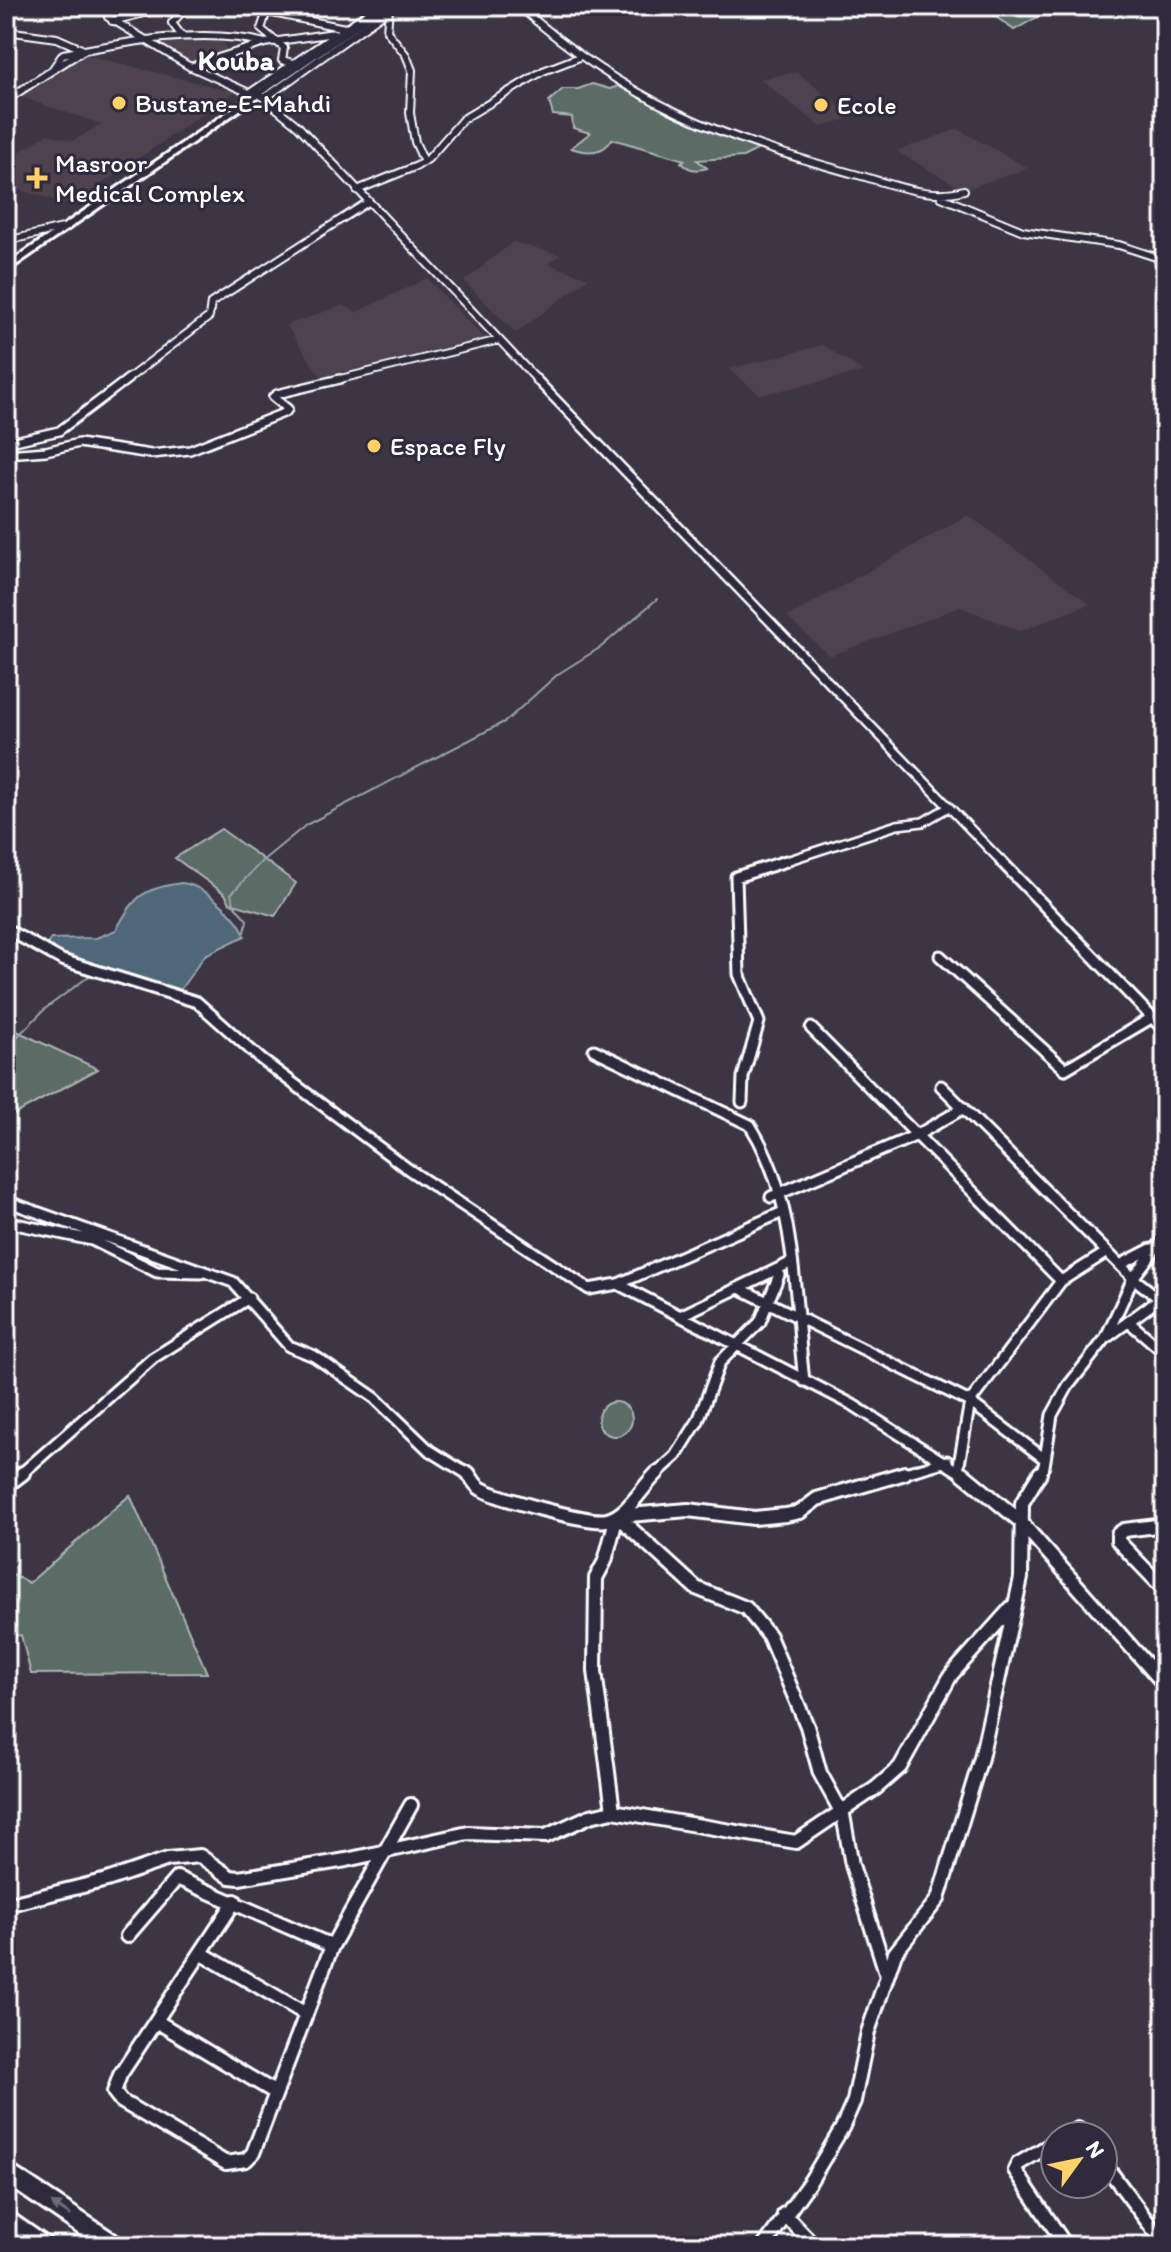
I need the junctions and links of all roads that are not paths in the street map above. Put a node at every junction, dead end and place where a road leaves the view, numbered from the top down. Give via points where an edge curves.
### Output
1 (175, 6) edge
2 (238, 6) edge
3 (312, 6) edge
4 (519, 6) edge
5 (383, 7) edge
6 (269, 9) edge
7 (278, 12) junction
8 (341, 30) junction
9 (6, 31) edge
10 (181, 35) junction
11 (278, 42) junction
12 (147, 43) junction
13 (265, 43) junction
14 (84, 50) junction
15 (577, 58) junction
16 (298, 65) junction
17 (190, 67) junction
18 (257, 95) junction
19 (6, 100) edge
20 (424, 162) junction
21 (357, 190) junction
22 (964, 190) dead end
23 (926, 193) junction
24 (368, 202) junction
25 (67, 227) junction
26 (6, 241) edge
27 (1165, 260) edge
28 (6, 269) edge
29 (499, 340) junction
30 (6, 443) edge
31 (6, 454) edge
32 (949, 807) junction
33 (6, 929) edge
34 (940, 956) dead end
35 (1153, 1017) junction
36 (811, 1028) dead end
37 (1165, 1031) edge
38 (594, 1050) dead end
39 (941, 1086) dead end
40 (742, 1102) dead end
41 (964, 1108) junction
42 (917, 1135) junction
43 (775, 1195) junction
44 (6, 1201) edge
45 (783, 1212) junction
46 (6, 1222) edge
47 (1161, 1243) edge
48 (1107, 1252) junction
49 (790, 1263) junction
50 (1120, 1265) junction
51 (212, 1274) junction
52 (779, 1275) dead end
53 (1133, 1278) junction
54 (1061, 1281) junction
55 (618, 1284) junction
56 (739, 1288) junction
57 (249, 1298) junction
58 (1163, 1299) edge
59 (770, 1302) junction
60 (795, 1315) junction
61 (680, 1316) junction
62 (1129, 1322) junction
63 (1105, 1339) junction
64 (736, 1345) junction
65 (1165, 1353) edge
66 (804, 1381) junction
67 (970, 1402) junction
68 (1045, 1459) junction
69 (947, 1461) junction
70 (958, 1470) junction
71 (6, 1486) edge
72 (617, 1516) junction
73 (1019, 1520) junction
74 (1165, 1525) edge
75 (1165, 1590) edge
76 (1012, 1607) junction
77 (1165, 1685) edge
78 (411, 1805) dead end
79 (841, 1810) junction
80 (613, 1811) junction
81 (385, 1852) junction
82 (235, 1901) junction
83 (6, 1905) edge
84 (127, 1936) dead end
85 (332, 1946) junction
86 (201, 1953) junction
87 (887, 1976) junction
88 (306, 2014) junction
89 (156, 2021) junction
90 (276, 2093) junction
91 (1039, 2152) edge
92 (6, 2172) edge
93 (1119, 2183) edge
94 (784, 2214) junction
95 (6, 2219) edge
96 (1165, 2245) edge
97 (42, 2246) edge
98 (115, 2246) edge
99 (764, 2246) edge
100 (815, 2246) edge
101 (1066, 2246) edge

1 - 10 street via 180,14 172,23
1 - 12 street via 110,19
2 - 6 street
3 - 7 street
4 - 15 street
5 - 8 street
5 - 16 highway
5 - 18 street
5 - 20 street via 387,31 412,70 410,113
6 - 7 street
6 - 11 street via 261,29
7 - 8 street
8 - 11 street
8 - 16 street
9 - 14 street via 57,38
10 - 12 street
10 - 13 street via 219,32
11 - 13 street
11 - 16 street via 284,48 282,60
12 - 14 street
12 - 17 street
13 - 17 street
14 - 19 street
15 - 20 street via 543,71 463,119
15 - 23 street via 637,98 701,126
16 - 18 highway
17 - 18 street
18 - 21 street via 298,126
18 - 25 highway
20 - 21 street
21 - 24 street
22 - 23 street
23 - 27 street via 1023,231 1107,243
24 - 29 street
24 - 30 street via 252,272 211,303 209,317 59,431
25 - 26 street
25 - 28 highway
29 - 31 street via 277,394 273,397 286,412 193,450 156,454 79,443
29 - 32 street
32 - 35 street
32 - 40 street via 923,822 897,825 736,877 739,974 759,1022 743,1077
33 - 55 street via 62,960 197,1002 262,1060 408,1169 589,1289
34 - 35 street via 1065,1069
35 - 37 street
36 - 42 street
38 - 43 street via 750,1125 763,1142
39 - 41 street
41 - 42 street
41 - 48 street
42 - 43 street
42 - 54 street
43 - 45 street
44 - 51 street
45 - 49 street
45 - 55 street
46 - 51 street via 92,1240 157,1272
47 - 50 street
47 - 53 street
48 - 50 street
48 - 54 street
49 - 56 street
49 - 60 street
50 - 53 street
51 - 57 street via 233,1282
52 - 59 street
53 - 58 street
53 - 63 street
54 - 67 street
55 - 61 street
56 - 59 street
56 - 61 street
57 - 71 street via 153,1358
57 - 72 street via 289,1346 314,1356 375,1398 429,1450 466,1471 480,1488 559,1514 593,1520
58 - 62 street
59 - 60 street
59 - 64 street via 756,1328
60 - 66 street
60 - 67 street
61 - 64 street
62 - 63 street
62 - 65 street
63 - 68 street via 1052,1415
64 - 66 street
64 - 72 street via 710,1381 692,1435
66 - 69 street
67 - 68 street
67 - 70 street
68 - 73 street
69 - 70 street
69 - 72 street via 817,1499 786,1515 754,1518 688,1510
70 - 73 street
72 - 79 street via 683,1578 715,1598 746,1608 764,1629 807,1726 820,1773
72 - 80 street via 596,1578 595,1671
73 - 76 street via 1021,1578
73 - 77 street
74 - 75 street via 1124,1530 1118,1541
76 - 79 street via 943,1688 904,1763 887,1781
76 - 87 street via 973,1787 938,1899 907,1934
78 - 81 street
79 - 80 street via 796,1842
79 - 87 street via 852,1865
80 - 81 street via 546,1836 468,1833
81 - 83 street via 239,1878 200,1856 168,1859
81 - 85 street
82 - 84 street via 177,1878
82 - 85 street
82 - 86 street
85 - 88 street
86 - 88 street
86 - 89 street
87 - 94 street via 868,2032 854,2101 829,2153
88 - 90 street
89 - 90 street
89 - 90 street via 115,2084 114,2092 133,2109 219,2160 236,2163 253,2153
91 - 101 street via 1015,2170
98 -> 92 highway
93 - 96 street
94 - 99 street
94 - 100 street
95 - 97 highway

